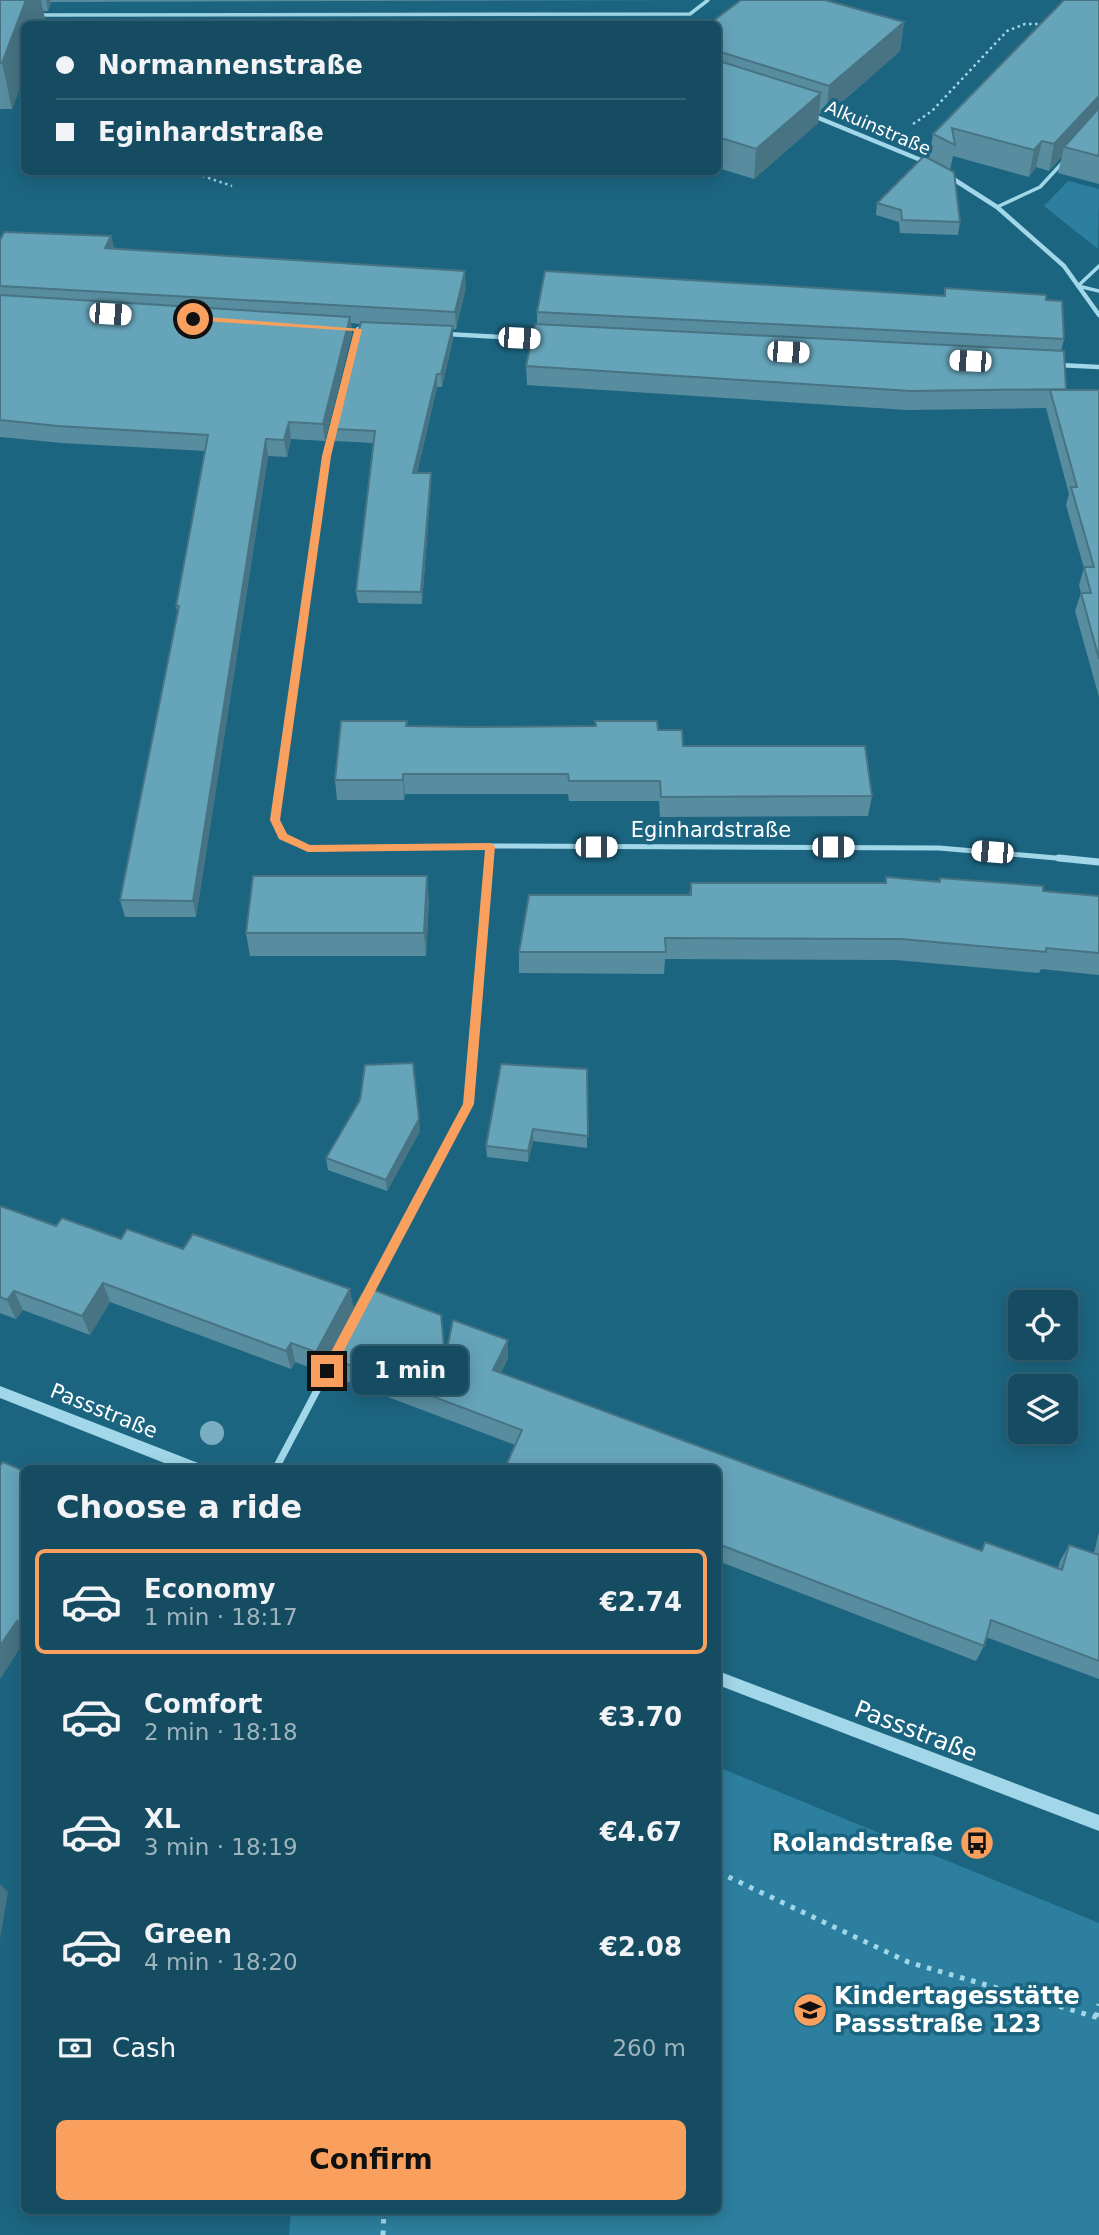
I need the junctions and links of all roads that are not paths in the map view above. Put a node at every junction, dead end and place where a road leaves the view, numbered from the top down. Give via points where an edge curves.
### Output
1 (708, 0) edge
2 (27, 15) dead end
3 (797, 110) edge
4 (1065, 159) edge
5 (930, 164) edge
6 (941, 171) edge
7 (997, 207) junction
8 (1099, 265) edge
9 (1078, 286) junction
10 (1099, 291) edge
11 (1099, 315) edge
12 (345, 328) edge
13 (358, 329) junction
14 (372, 330) edge
15 (441, 333) edge
16 (551, 339) edge
17 (1055, 365) edge
18 (1099, 367) edge
19 (490, 846) junction
20 (1099, 862) edge
21 (359, 1311) edge
22 (340, 1347) edge
23 (0, 1392) edge
24 (184, 1465) edge
25 (278, 1465) edge
26 (721, 1679) edge
27 (1099, 1823) edge

1 - 2 lane via 690,14
3 - 5 street, Alkuinstraße
4 - 7 lane via 1040,187
6 - 7 street, Alkuinstraße
7 - 9 street, Alkuinstraße via 1064,266
8 - 9 lane
9 - 10 lane
9 - 11 street, Alkuinstraße
12 - 13 street
13 - 14 street
13 - 19 street, Eginhardstraße via 326,456 275,820 283,836 308,849
15 - 16 street
17 - 18 street
19 - 20 street, Eginhardstraße via 939,848
19 - 21 street via 468,1104
22 - 25 street
23 - 24 street, Passstraße
26 - 27 street, Passstraße

